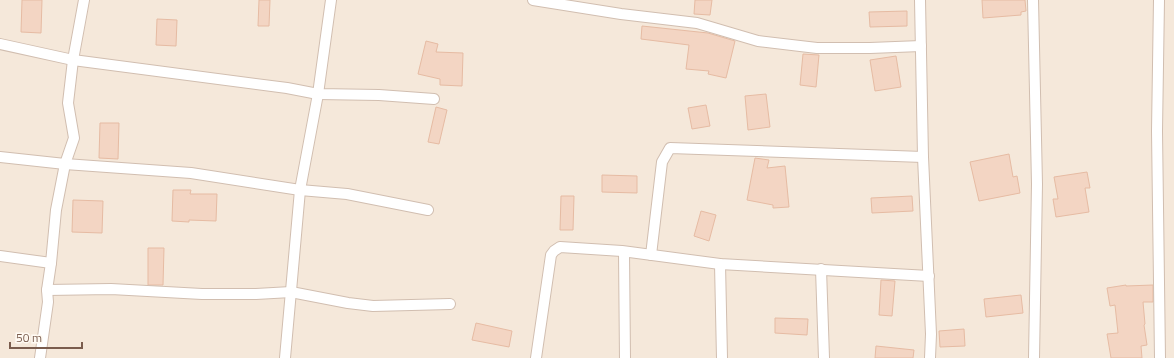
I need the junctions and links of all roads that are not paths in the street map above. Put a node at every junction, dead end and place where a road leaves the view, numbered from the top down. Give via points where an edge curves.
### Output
1 (84, 0) edge
2 (331, 0) edge
3 (533, 0) edge
4 (920, 0) edge
5 (1033, 0) edge
6 (1159, 0) edge
7 (0, 44) edge
8 (921, 46) junction
9 (73, 60) junction
10 (318, 94) junction
11 (434, 99) dead end
12 (0, 157) edge
13 (924, 157) junction
14 (65, 164) junction
15 (300, 190) junction
16 (428, 210) dead end
17 (624, 252) junction
18 (651, 255) junction
19 (0, 256) edge
20 (51, 264) junction
21 (720, 264) junction
22 (821, 269) junction
23 (929, 276) junction
24 (47, 290) junction
25 (291, 292) junction
26 (450, 304) dead end
27 (40, 358) edge
28 (285, 358) edge
29 (536, 358) edge
30 (625, 358) edge
31 (722, 358) edge
32 (824, 358) edge
33 (930, 358) edge
34 (1034, 358) edge
35 (1160, 358) edge

1 - 9 street
2 - 10 street
3 - 8 street via 697,23 758,41 817,48
4 - 8 street
5 - 34 street via 1037,184
6 - 35 street via 1157,131
7 - 9 street
8 - 13 street
9 - 10 street
9 - 14 street via 68,104 74,138
10 - 11 street
10 - 15 street
12 - 14 street
13 - 18 street via 670,148 662,162
13 - 23 street
14 - 15 street via 191,173
14 - 20 street via 56,210
15 - 16 street via 347,194
15 - 25 street
17 - 18 street
17 - 29 street via 560,247 554,251 551,255
17 - 30 street
18 - 21 street
19 - 20 street
20 - 24 street
21 - 22 street
21 - 31 street
22 - 23 street
22 - 32 street
23 - 33 street
24 - 25 street via 202,294
24 - 27 street via 48,302
25 - 26 street via 372,306
25 - 28 street

